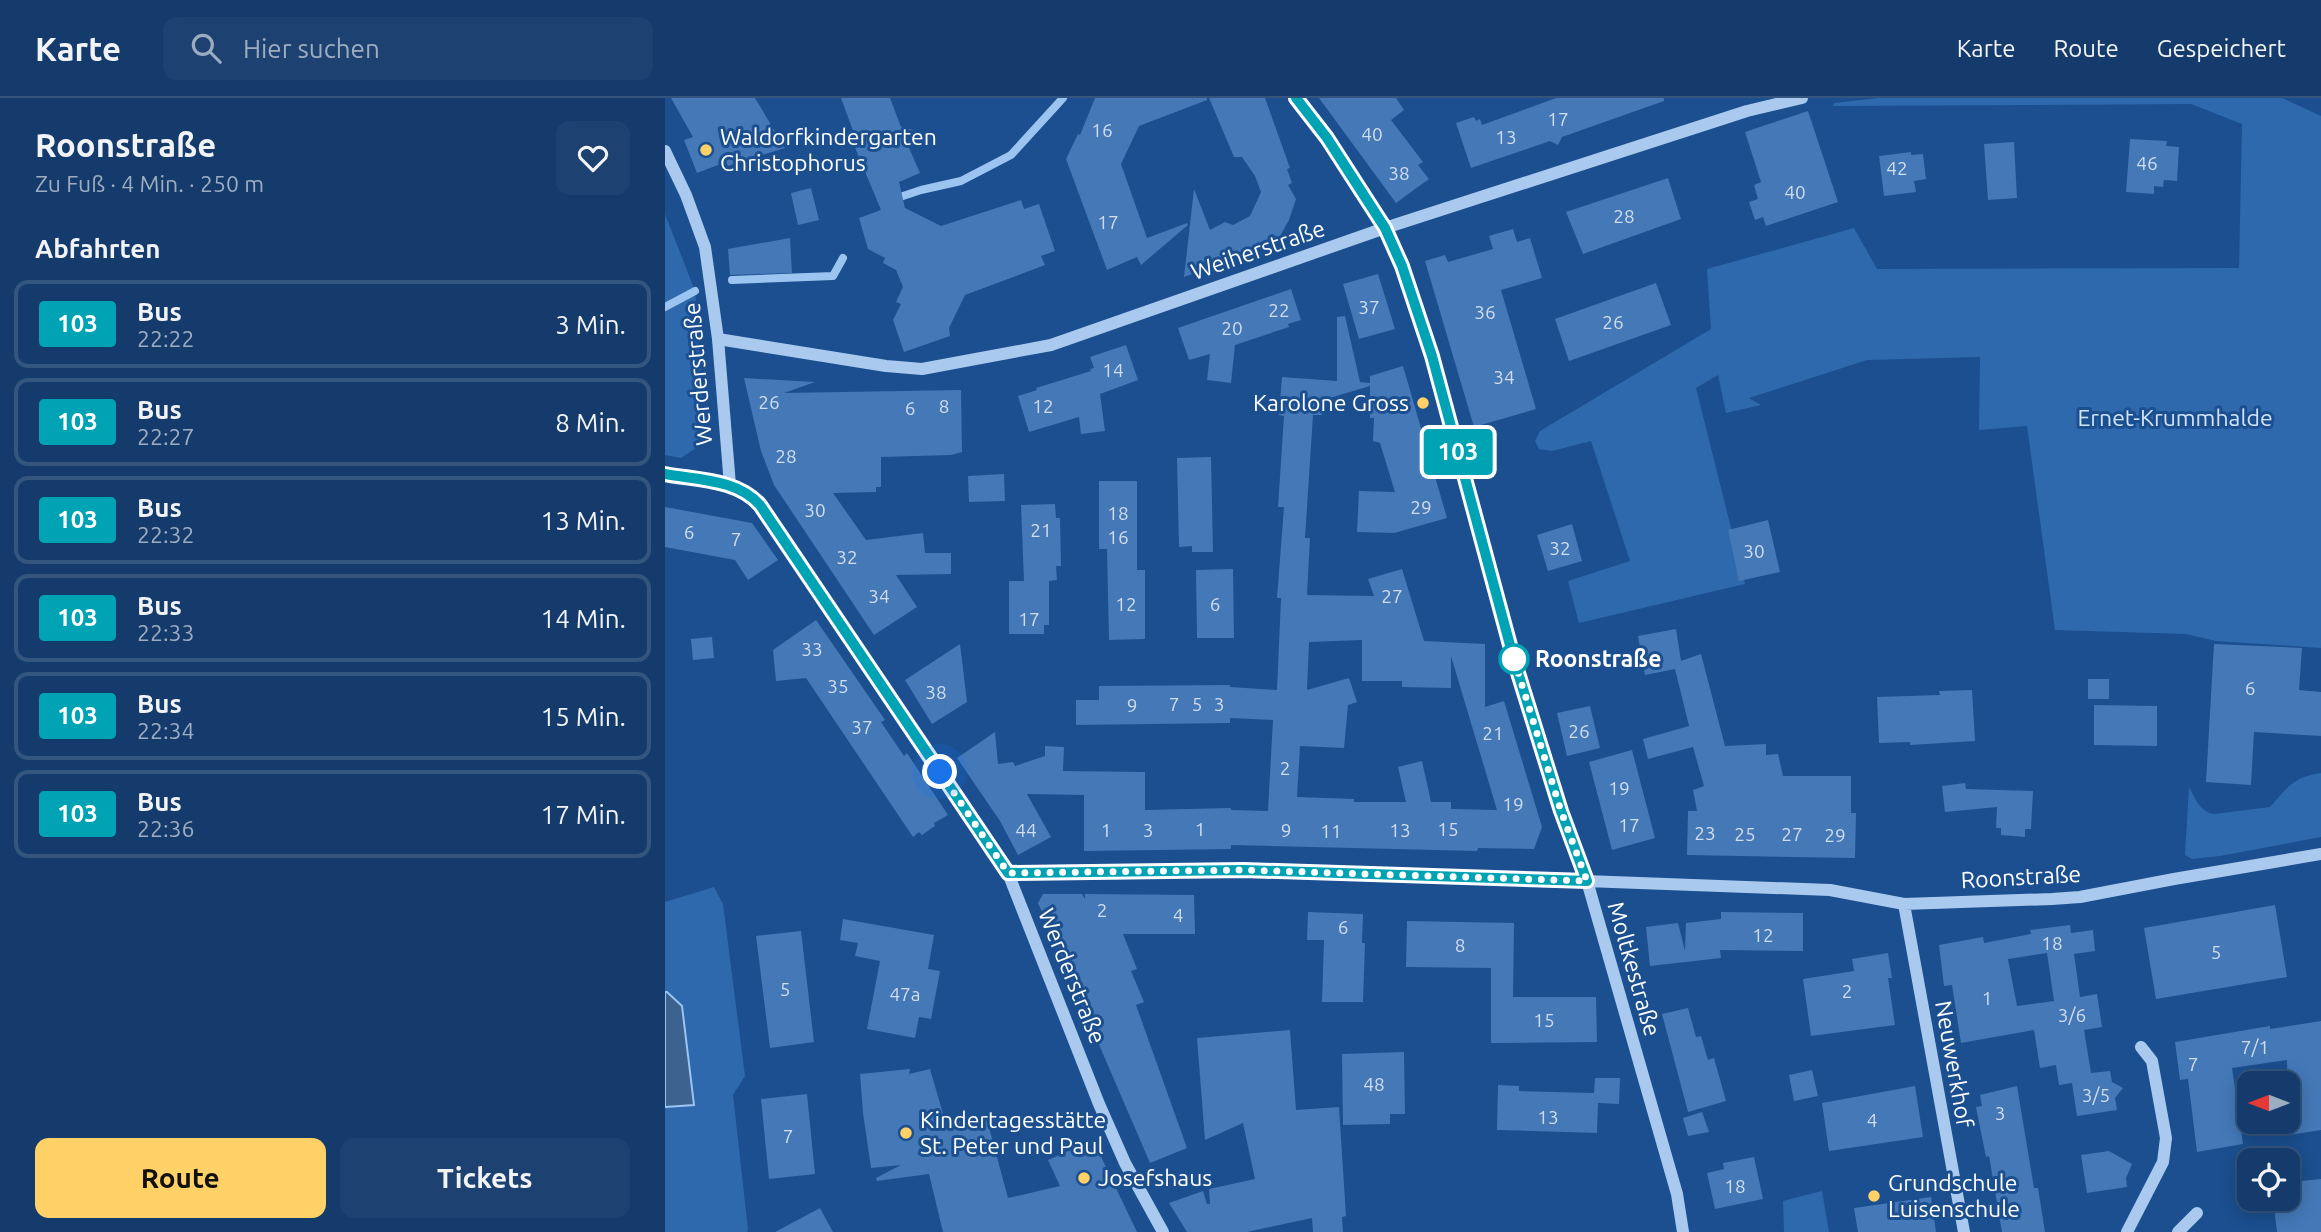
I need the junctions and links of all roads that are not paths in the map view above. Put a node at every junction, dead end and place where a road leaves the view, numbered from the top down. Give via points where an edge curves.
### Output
1 (1297, 98) edge
2 (1802, 98) edge
3 (1748, 104) edge
4 (665, 151) edge
5 (1385, 228) junction
6 (718, 339) junction
7 (665, 474) edge
8 (730, 485) junction
9 (2321, 855) edge
10 (1008, 873) junction
11 (1587, 881) junction
12 (1904, 904) junction
13 (2141, 1047) dead end
14 (2197, 1213) dead end
15 (1163, 1232) edge
16 (1683, 1232) edge
17 (1963, 1232) edge
18 (2127, 1232) edge
19 (2178, 1232) edge

1 - 5 street, Moltkestraße
2 - 3 street, Weiherstraße
3 - 5 street, Weiherstraße
4 - 6 street, Werderstraße via 705,247
5 - 6 street, Weiherstraße via 1051,345 922,369
5 - 11 street, Moltkestraße via 1432,356 1512,653
6 - 8 street, Werderstraße
7 - 8 street
8 - 10 street, Werderstraße via 750,494 760,505
9 - 12 street, Roonstraße via 2080,897
10 - 11 street, Roonstraße via 1244,870
10 - 15 street, Werderstraße via 1099,1104
11 - 12 street, Roonstraße via 1830,890
11 - 16 street, Moltkestraße via 1677,1194
12 - 17 street, Neuwerkhof
13 - 18 street via 2152,1061 2166,1138 2162,1162
14 - 19 street

